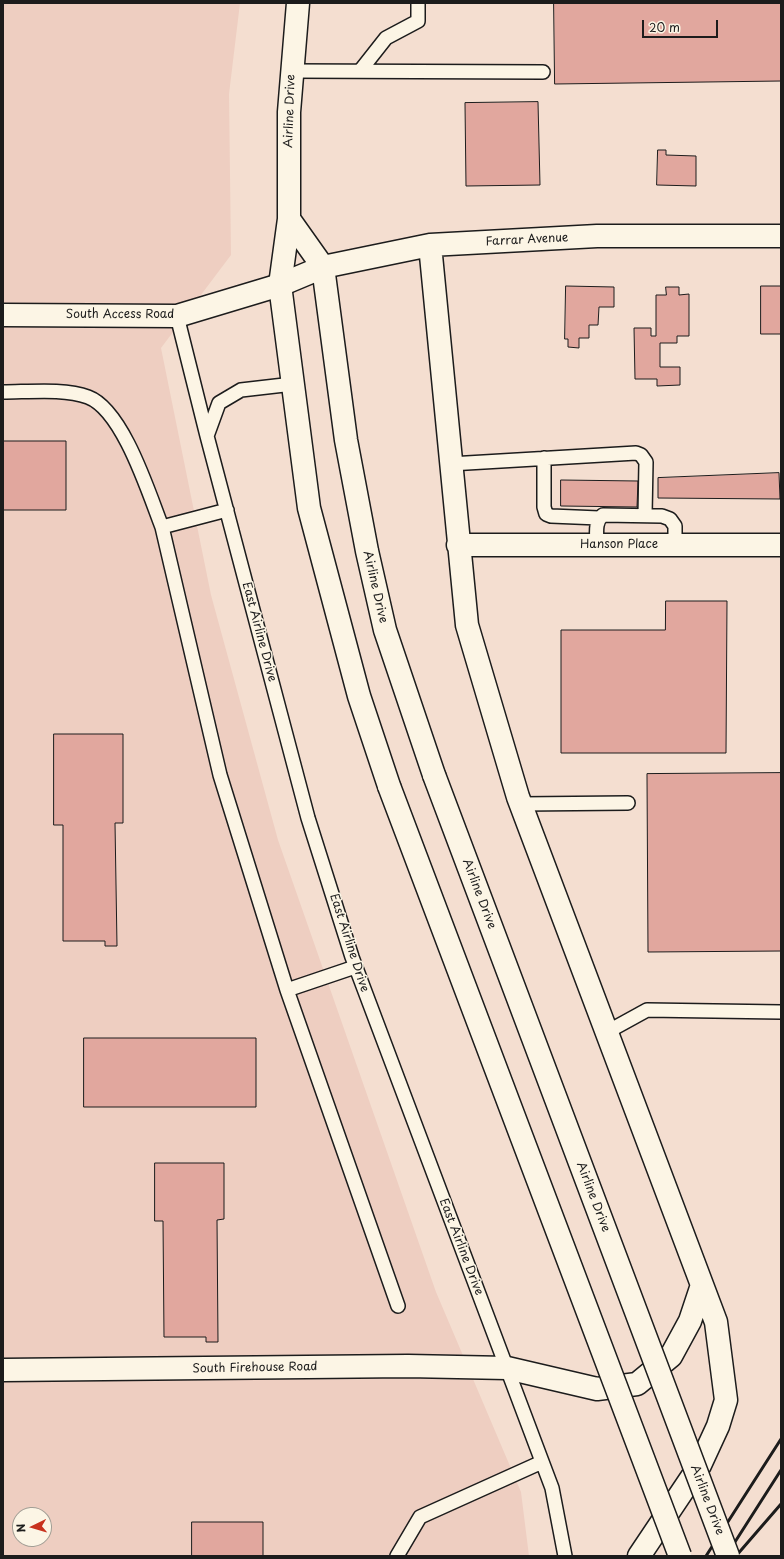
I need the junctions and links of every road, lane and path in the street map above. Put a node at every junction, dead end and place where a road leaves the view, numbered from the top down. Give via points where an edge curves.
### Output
1 (298, 3) edge
2 (418, 3) edge
3 (292, 71) junction
4 (360, 71) junction
5 (543, 72) dead end
6 (289, 219) junction
7 (781, 236) edge
8 (430, 245) junction
9 (323, 267) junction
10 (280, 285) junction
11 (3, 314) edge
12 (177, 316) junction
13 (293, 384) junction
14 (3, 392) edge
15 (207, 436) junction
16 (544, 458) junction
17 (450, 464) junction
18 (227, 510) junction
19 (645, 515) junction
20 (599, 518) junction
21 (162, 527) junction
22 (458, 545) junction
23 (597, 545) junction
24 (675, 545) junction
25 (781, 545) edge
26 (521, 804) junction
27 (628, 804) dead end
28 (355, 967) junction
29 (287, 990) junction
30 (781, 1012) edge
31 (608, 1032) junction
32 (702, 1285) junction
33 (398, 1306) dead end
34 (507, 1368) junction
35 (3, 1370) edge
36 (542, 1462) junction
37 (397, 1556) edge
38 (565, 1556) edge
39 (639, 1556) edge
40 (680, 1556) edge
41 (728, 1556) edge

1 - 3 main road, Airline Drive
2 - 4 lane via 418,21 386,38
3 - 4 lane
3 - 6 main road, Airline Drive via 289,112
4 - 5 lane
6 - 9 main road, Airline Drive
6 - 10 main road, Airline Drive
7 - 8 main road, Farrar Avenue via 597,236
8 - 9 main road, Farrar Avenue
8 - 17 main road
9 - 10 main road, Farrar Avenue
9 - 41 main road, Airline Drive, bridge via 346,440 385,630 434,775
10 - 12 main road, South Access Road
10 - 13 main road, Airline Drive
11 - 12 main road, South Access Road
12 - 15 lane, East Airline Drive
13 - 15 lane via 241,390 219,403
13 - 40 main road, Airline Drive, bridge via 309,508 359,696 389,786
14 - 21 lane via 71,392 89,397 103,405 132,451
15 - 18 lane, East Airline Drive
16 - 17 lane
16 - 19 lane via 636,453 646,462
16 - 20 lane via 546,514
17 - 22 main road
18 - 21 lane
18 - 28 lane, East Airline Drive via 308,818
19 - 20 lane via 603,515
19 - 24 lane via 670,519 675,526
20 - 23 lane
21 - 29 lane via 220,775
22 - 23 main road, Hanson Place
22 - 26 main road via 467,625
23 - 24 main road, Hanson Place
24 - 25 main road, Hanson Place
26 - 27 lane
26 - 31 main road
28 - 29 lane
28 - 34 lane, East Airline Drive
29 - 33 lane
30 - 31 lane via 647,1010
31 - 32 main road
32 - 34 main road, South Firehouse Road via 690,1321 671,1356 637,1384 597,1389
32 - 39 main road via 716,1322 726,1400 718,1426 700,1465
34 - 35 main road, South Firehouse Road via 400,1366
34 - 36 lane, East Airline Drive
36 - 37 lane via 420,1517
36 - 38 lane, East Airline Drive via 552,1488

